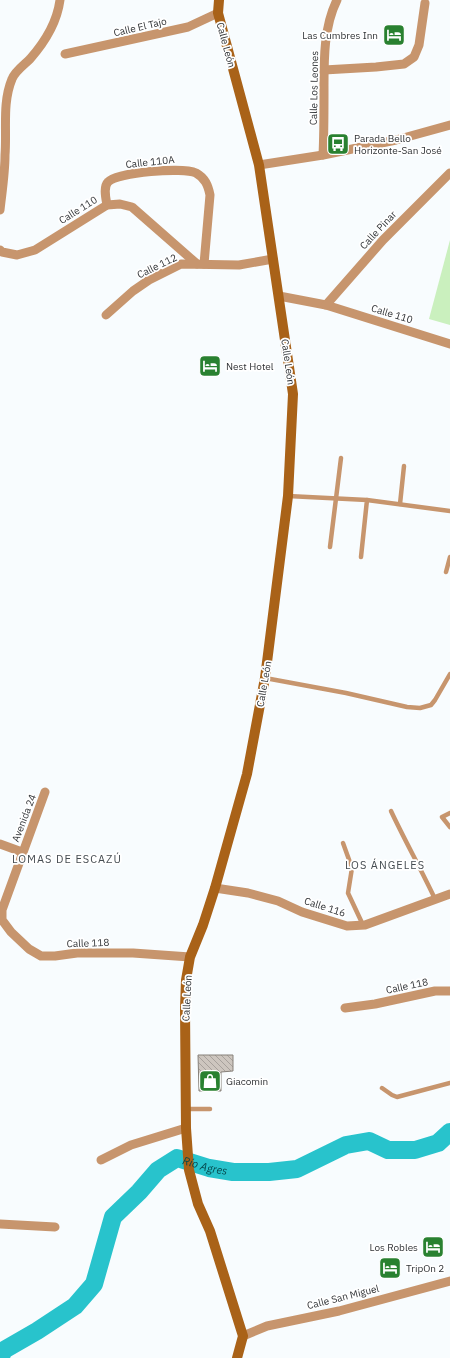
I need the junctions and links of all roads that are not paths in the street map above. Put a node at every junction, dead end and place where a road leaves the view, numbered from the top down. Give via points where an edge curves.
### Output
1 (60, 0) edge
2 (219, 0) edge
3 (337, 0) edge
4 (425, 3) dead end
5 (218, 13) junction
6 (65, 54) dead end
7 (324, 70) junction
8 (450, 125) edge
9 (323, 155) junction
10 (259, 165) junction
11 (450, 173) edge
12 (107, 205) junction
13 (0, 210) edge
14 (1, 251) edge
15 (273, 260) junction
16 (200, 264) junction
17 (279, 296) junction
18 (326, 306) junction
19 (106, 315) dead end
20 (450, 344) edge
21 (341, 458) dead end
22 (404, 466) dead end
23 (288, 496) junction
24 (336, 499) junction
25 (367, 500) junction
26 (400, 504) junction
27 (450, 511) edge
28 (330, 547) dead end
29 (361, 557) dead end
30 (450, 557) edge
31 (446, 572) dead end
32 (450, 674) edge
33 (265, 678) junction
34 (45, 792) dead end
35 (391, 811) dead end
36 (450, 813) edge
37 (450, 827) edge
38 (343, 843) dead end
39 (0, 844) edge
40 (22, 852) junction
41 (215, 888) junction
42 (450, 894) edge
43 (435, 899) junction
44 (2, 920) joint
45 (362, 925) junction
46 (190, 957) junction
47 (450, 991) edge
48 (345, 1008) dead end
49 (450, 1083) edge
50 (382, 1088) dead end
51 (187, 1109) junction
52 (210, 1109) dead end
53 (186, 1128) junction
54 (101, 1160) dead end
55 (0, 1224) edge
56 (56, 1227) dead end
57 (450, 1281) edge
58 (243, 1336) junction
59 (237, 1358) edge

1 - 13 street via 58,14 51,30 30,59 12,77 7,92
2 - 5 main road, Calle León
3 - 7 street, Calle Los Leones via 332,9 327,32
4 - 7 street via 419,45 414,57 404,64
5 - 6 street, Calle El Tajo via 188,27
5 - 10 main road, Calle León
7 - 9 street, Calle Los Leones
8 - 9 street via 396,140
9 - 10 street
10 - 15 main road, Calle León
11 - 18 street, Calle Pinar via 383,240
12 - 14 street, Calle 110 via 35,250 17,255
12 - 16 street, Calle 110 via 120,204 132,207
12 - 16 street, Calle 110A via 105,188 107,182 113,178 168,170 194,172 204,179 210,195
15 - 16 street via 239,265
15 - 17 main road, Calle León
16 - 19 street, Calle 112 via 181,264 149,280
17 - 18 street, Calle 110
17 - 23 main road, Calle León via 293,394
18 - 20 street, Calle 110
21 - 24 lane
22 - 26 lane
23 - 24 lane
23 - 33 main road, Calle León
24 - 25 lane
24 - 28 lane
25 - 26 lane
25 - 29 lane
26 - 27 lane
30 - 31 lane
32 - 33 lane via 431,705 420,708
33 - 41 main road, Calle León via 247,774
34 - 40 street, Avenida 24
35 - 43 lane
36 - 37 lane via 442,817
38 - 45 lane via 352,868 348,893
39 - 40 street
40 - 44 street, Avenida 24 via 2,910
41 - 45 street, Calle 116 via 278,901 302,912 347,926
41 - 46 main road, Calle León
42 - 43 street, Calle 116
43 - 45 street, Calle 116
44 - 46 street, Calle 118 via 29,949 41,956 77,952
46 - 51 main road, Calle León via 185,1008
47 - 48 street, Calle 118 via 435,991
49 - 50 lane via 397,1096 392,1096
51 - 52 lane
51 - 53 main road, Calle León
53 - 54 street via 131,1145
53 - 58 main road, Calle León via 189,1170 198,1204 210,1231
55 - 56 street
57 - 58 street, Calle San Miguel via 339,1311 267,1326
58 - 59 main road

